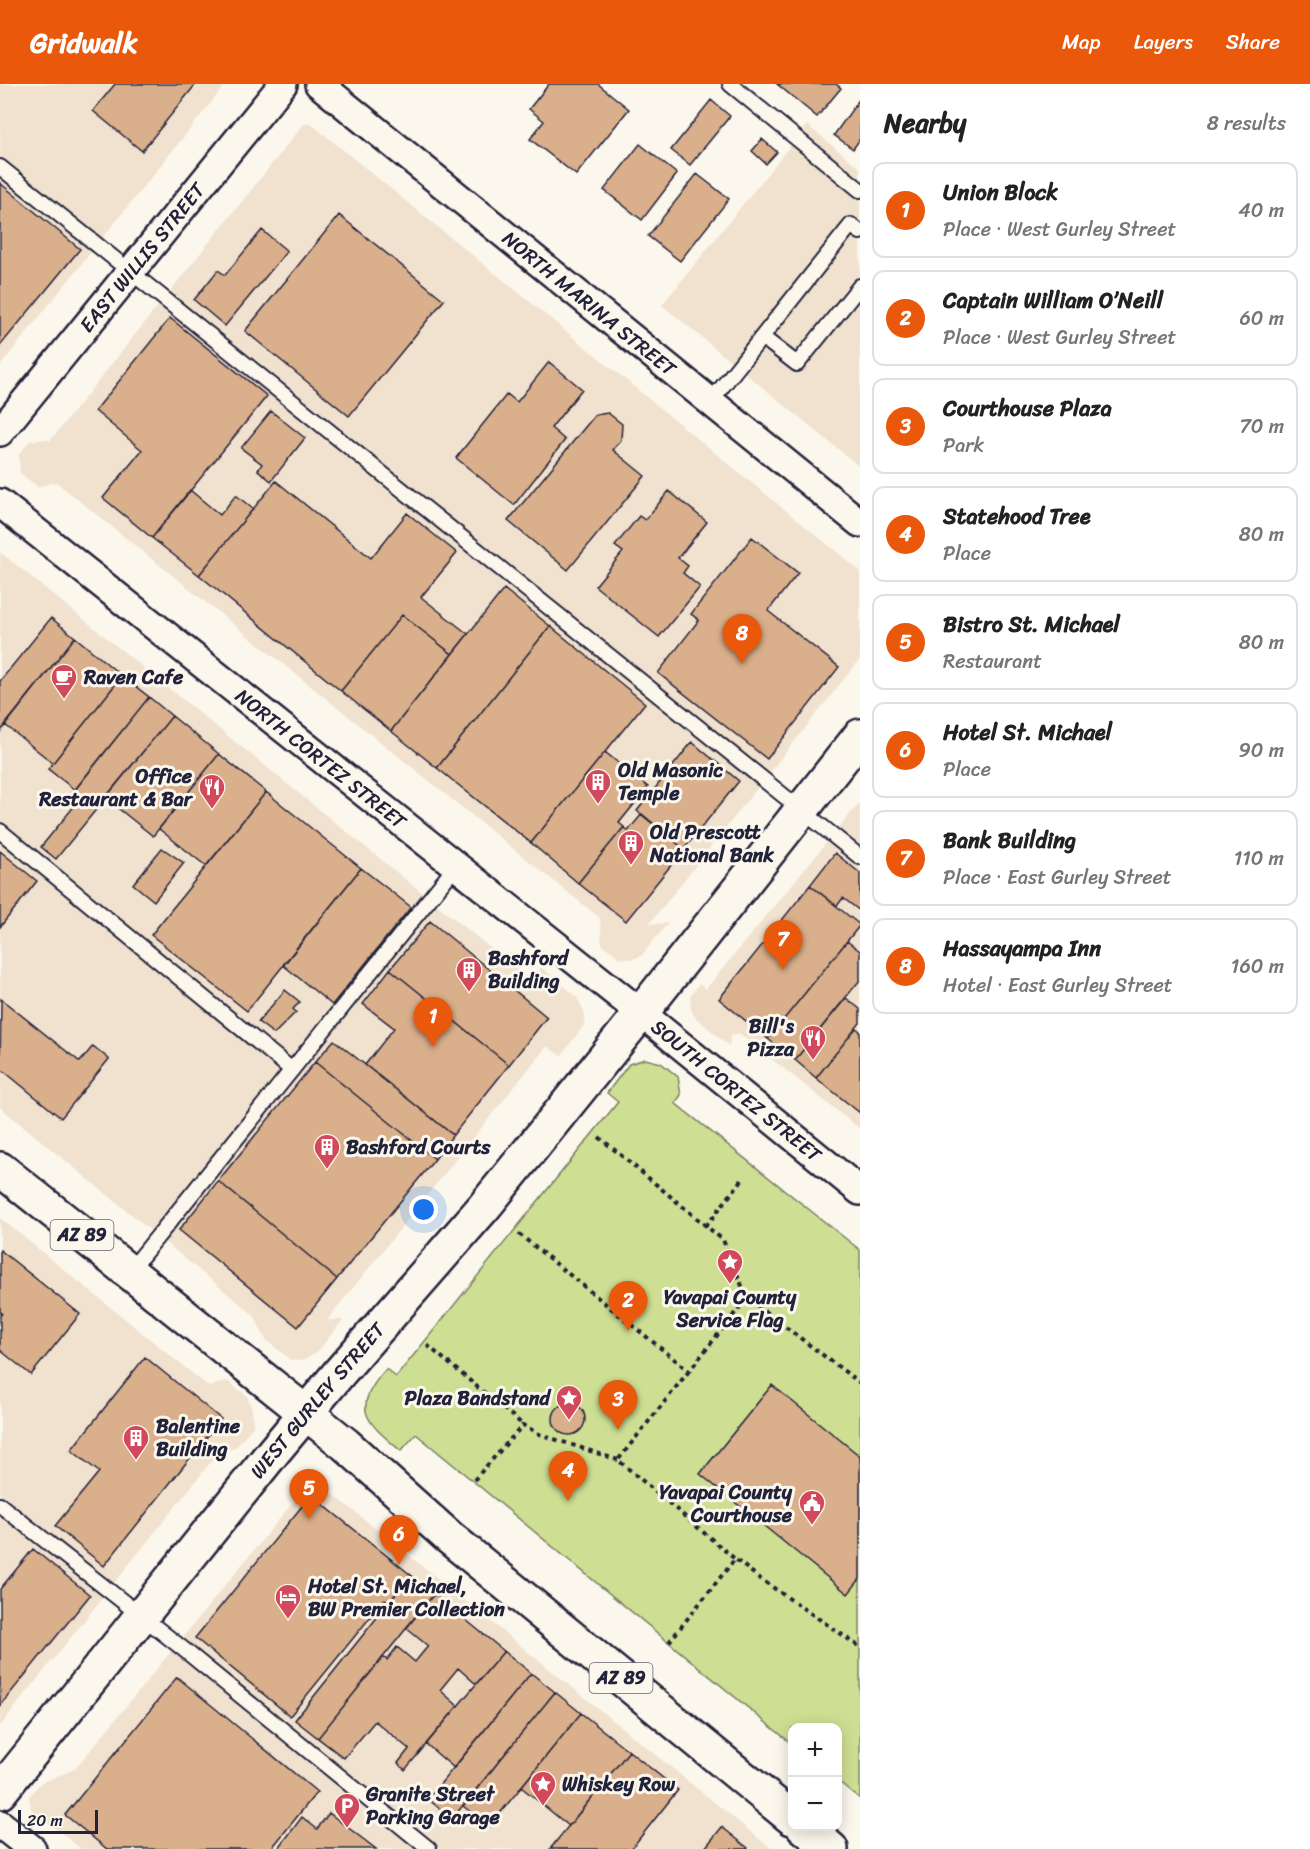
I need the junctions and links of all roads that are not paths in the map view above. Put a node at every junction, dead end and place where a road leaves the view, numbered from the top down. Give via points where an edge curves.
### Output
1 (283, 84) edge
2 (319, 84) edge
3 (729, 84) edge
4 (0, 167) edge
5 (860, 190) edge
6 (860, 232) edge
7 (130, 271) junction
8 (860, 286) edge
9 (762, 337) junction
10 (710, 402) junction
11 (0, 432) edge
12 (0, 503) edge
13 (860, 523) edge
14 (860, 736) edge
15 (801, 811) junction
16 (0, 831) edge
17 (860, 857) edge
18 (456, 866) junction
19 (641, 1013) junction
20 (292, 1070) junction
21 (0, 1168) edge
22 (860, 1191) edge
23 (129, 1272) junction
24 (307, 1413) junction
25 (0, 1505) edge
26 (141, 1617) junction
27 (0, 1792) edge
28 (788, 1815) edge
29 (0, 1824) edge
30 (808, 1831) edge
31 (32, 1849) edge
32 (429, 1849) edge
33 (831, 1849) edge

1 - 7 street, EAST WILLIS STREET
2 - 10 street, NORTH MARINA STREET
3 - 5 lane
4 - 7 lane
6 - 9 lane via 851,225
7 - 11 street, EAST WILLIS STREET
7 - 15 lane
8 - 9 lane via 797,364
9 - 10 lane
10 - 13 street, NORTH MARINA STREET
12 - 18 street, NORTH CORTEZ STREET
14 - 15 main road, WEST GURLEY STREET
15 - 17 lane
15 - 19 main road, WEST GURLEY STREET
16 - 20 lane
18 - 19 street, NORTH CORTEZ STREET
18 - 20 lane
19 - 22 street, SOUTH CORTEZ STREET
19 - 24 main road, WEST GURLEY STREET via 484,1207
20 - 23 lane
21 - 23 main road, AZ 89
23 - 24 main road, AZ 89
24 - 26 main road, WEST GURLEY STREET
24 - 28 main road, AZ 89 via 450,1538
25 - 26 lane
26 - 27 main road, WEST GURLEY STREET
26 - 32 lane
29 - 31 street
30 - 33 main road

